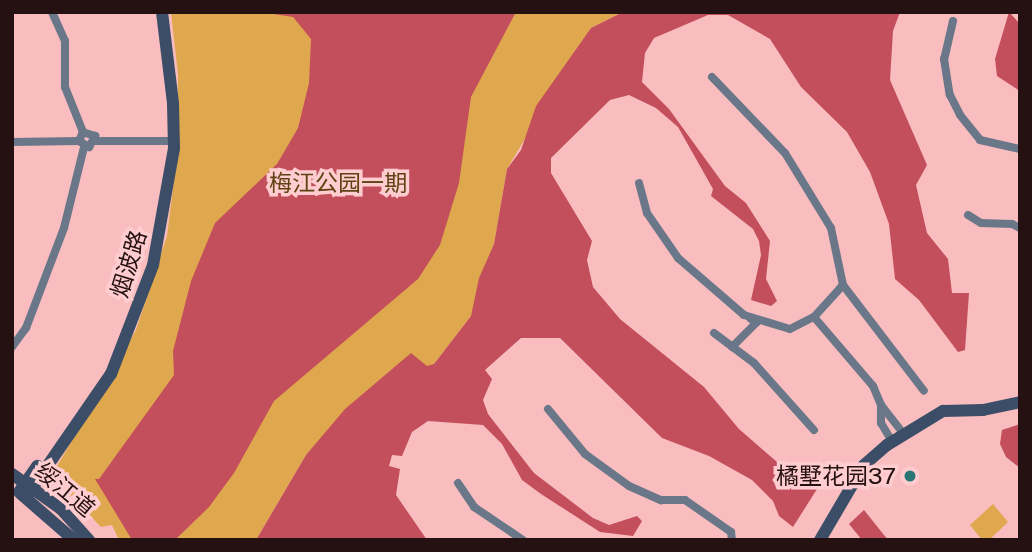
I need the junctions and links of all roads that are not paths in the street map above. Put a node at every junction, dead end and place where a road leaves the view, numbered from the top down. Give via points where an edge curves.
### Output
1 (52, 12) edge
2 (160, 12) edge
3 (953, 21) dead end
4 (712, 77) dead end
5 (83, 132) junction
6 (95, 141) junction
7 (168, 141) junction
8 (12, 142) edge
9 (81, 144) junction
10 (1020, 149) edge
11 (639, 183) dead end
12 (968, 215) dead end
13 (1020, 228) edge
14 (843, 285) junction
15 (744, 315) junction
16 (814, 317) junction
17 (714, 333) dead end
18 (12, 347) edge
19 (732, 347) junction
20 (924, 391) dead end
21 (1020, 402) edge
22 (881, 405) junction
23 (548, 409) dead end
24 (814, 430) dead end
25 (904, 434) junction
26 (892, 441) junction
27 (12, 474) edge
28 (458, 483) dead end
29 (23, 489) edge
30 (74, 540) edge
31 (89, 540) edge
32 (523, 540) edge
33 (732, 540) edge
34 (820, 540) edge

1 - 5 street via 65,41 65,87
2 - 7 main road, 烟波路
2 - 29 main road, 烟波路 via 173,103 174,148 153,265 111,374
3 - 10 street via 944,59 950,95 960,115 980,140
4 - 14 street via 752,116 809,187 831,228
5 - 6 street via 91,132
5 - 9 street
6 - 7 street
6 - 9 street
7 - 29 main road, 烟波路 via 153,246 137,299 105,370
8 - 9 street
9 - 18 street via 64,228 26,328
11 - 15 street via 647,213 678,258
12 - 13 street via 981,223 1012,223
14 - 16 street
14 - 20 street
15 - 16 street via 790,329
15 - 19 street via 757,322
16 - 22 street via 873,386
17 - 19 street
19 - 24 street via 754,363
21 - 25 main road via 982,410 943,411
22 - 25 street
22 - 26 street via 881,423
23 - 33 street via 585,454 629,486 661,500 685,500 731,532
25 - 26 main road
26 - 34 main road via 864,465
27 - 29 main road, 绥江道
28 - 32 street via 474,507
29 - 30 main road, 绥江道
29 - 31 main road, 绥江道

